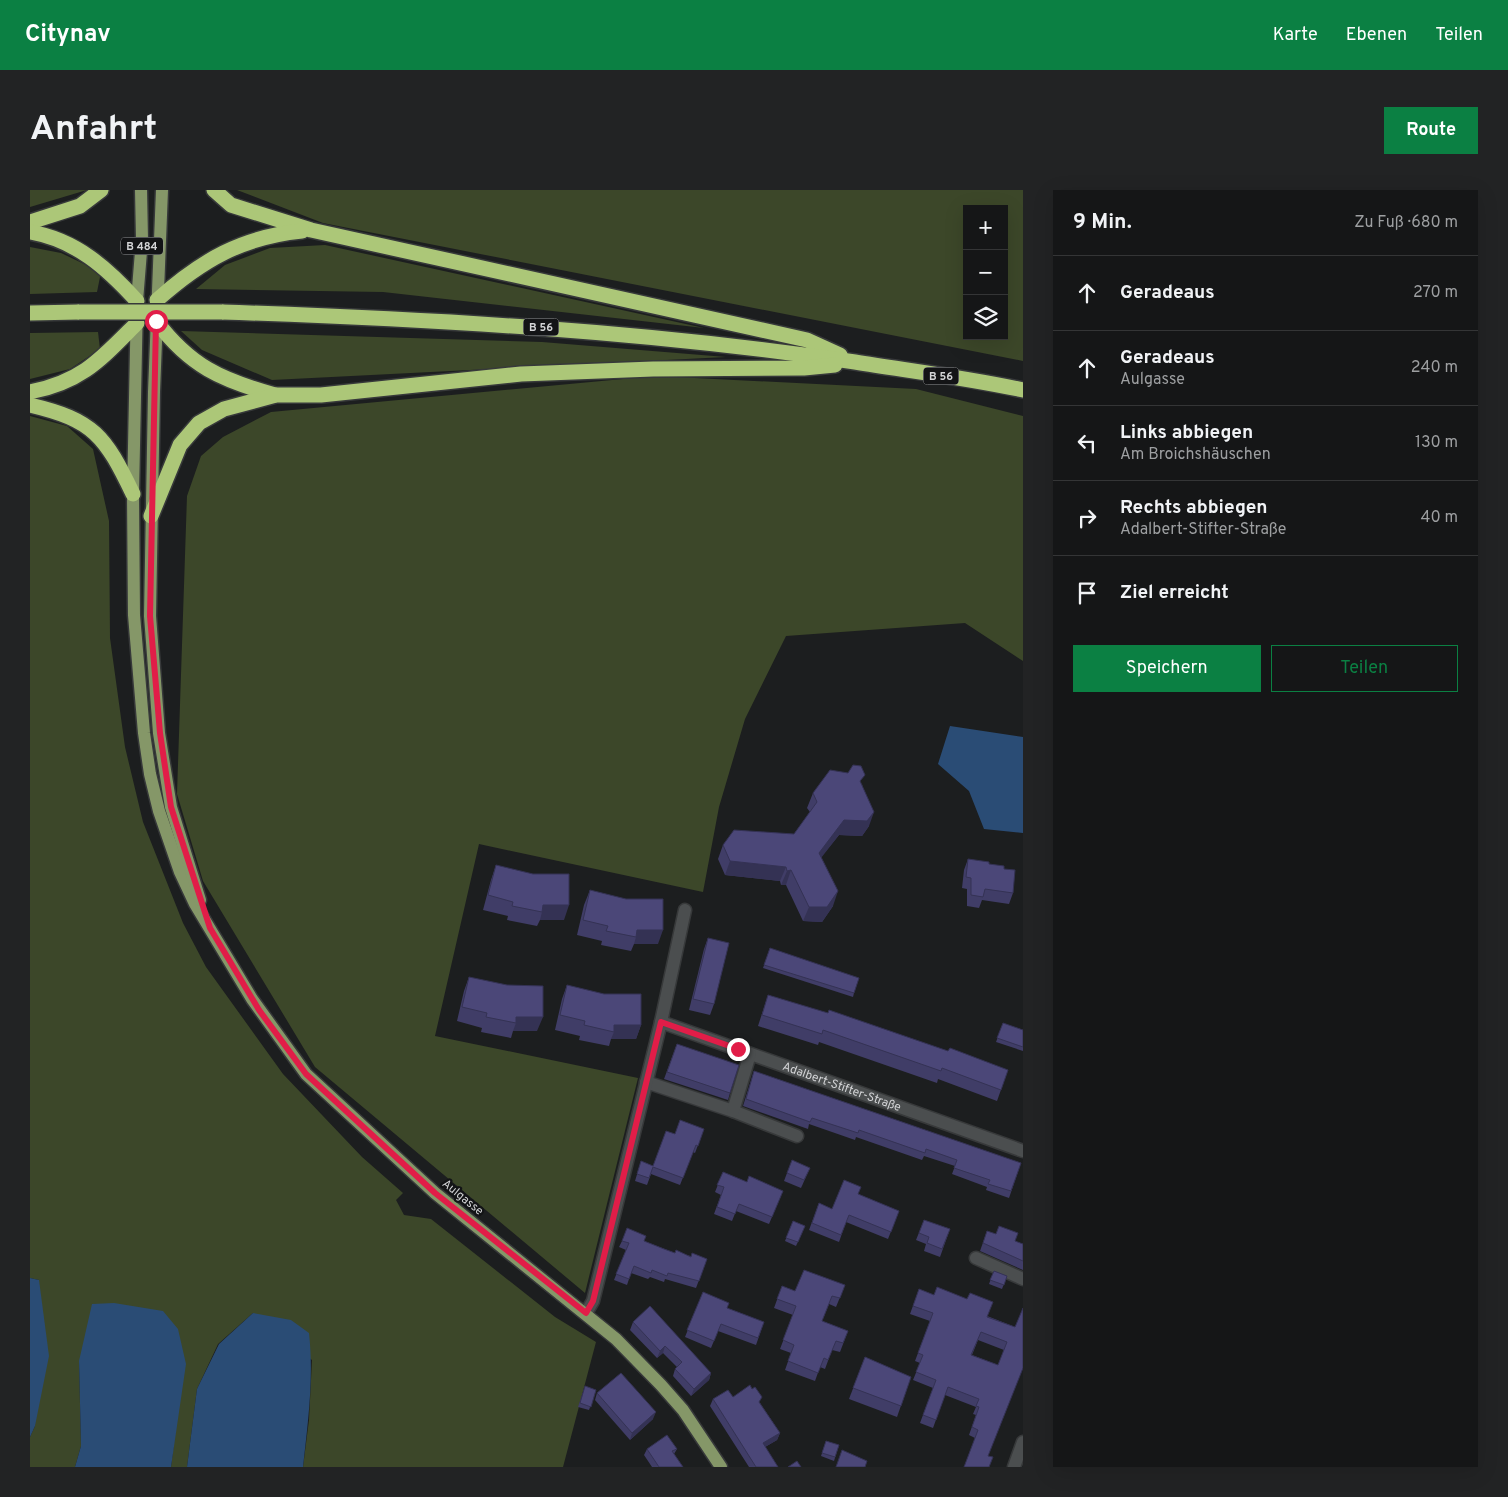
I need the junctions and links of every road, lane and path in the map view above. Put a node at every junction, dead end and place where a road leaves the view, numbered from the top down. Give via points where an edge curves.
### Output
1 (101, 190) edge
2 (141, 190) edge
3 (162, 190) edge
4 (214, 190) edge
5 (30, 222) edge
6 (311, 230) junction
7 (30, 232) edge
8 (149, 308) junction
9 (30, 313) edge
10 (137, 323) junction
11 (859, 363) junction
12 (1023, 390) edge
13 (30, 392) edge
14 (276, 395) junction
15 (30, 405) edge
16 (133, 494) junction
17 (151, 516) junction
18 (686, 910) dead end
19 (210, 928) junction
20 (661, 1022) junction
21 (750, 1054) junction
22 (646, 1082) junction
23 (733, 1111) junction
24 (797, 1136) dead end
25 (1023, 1151) edge
26 (976, 1258) dead end
27 (1023, 1279) edge
28 (586, 1313) junction
29 (1023, 1442) edge
30 (721, 1467) edge
31 (1014, 1467) edge

1 - 5 highway via 80,206
2 - 8 main road, B 484
3 - 8 main road, B 484
4 - 6 highway via 231,205
6 - 8 highway via 275,234 221,252 178,281
6 - 11 highway via 808,340
7 - 8 highway via 69,244 93,257
8 - 10 main road
8 - 14 highway via 174,344 206,369 239,385
8 - 17 main road
9 - 11 highway, B 56, bridge via 222,312 556,328 709,343
10 - 13 highway via 98,362 79,375 52,388
10 - 16 main road
11 - 12 highway, B 56
11 - 14 highway via 804,368 653,368 521,374 330,394
14 - 17 highway via 224,409 199,423 180,444
15 - 16 highway via 61,412 81,421 109,448
16 - 19 main road via 134,615 150,774 180,872
17 - 19 main road via 150,616 164,763 171,807
18 - 20 street
19 - 28 main road, Aulgasse via 259,1010 306,1074 435,1193
20 - 21 street, Adalbert-Stifter-Straße
20 - 22 street
21 - 23 street
21 - 25 street, Adalbert-Stifter-Straße
22 - 23 street
22 - 28 street via 593,1301
23 - 24 street
26 - 27 street
28 - 30 main road, Aulgasse via 661,1384
29 - 31 street

